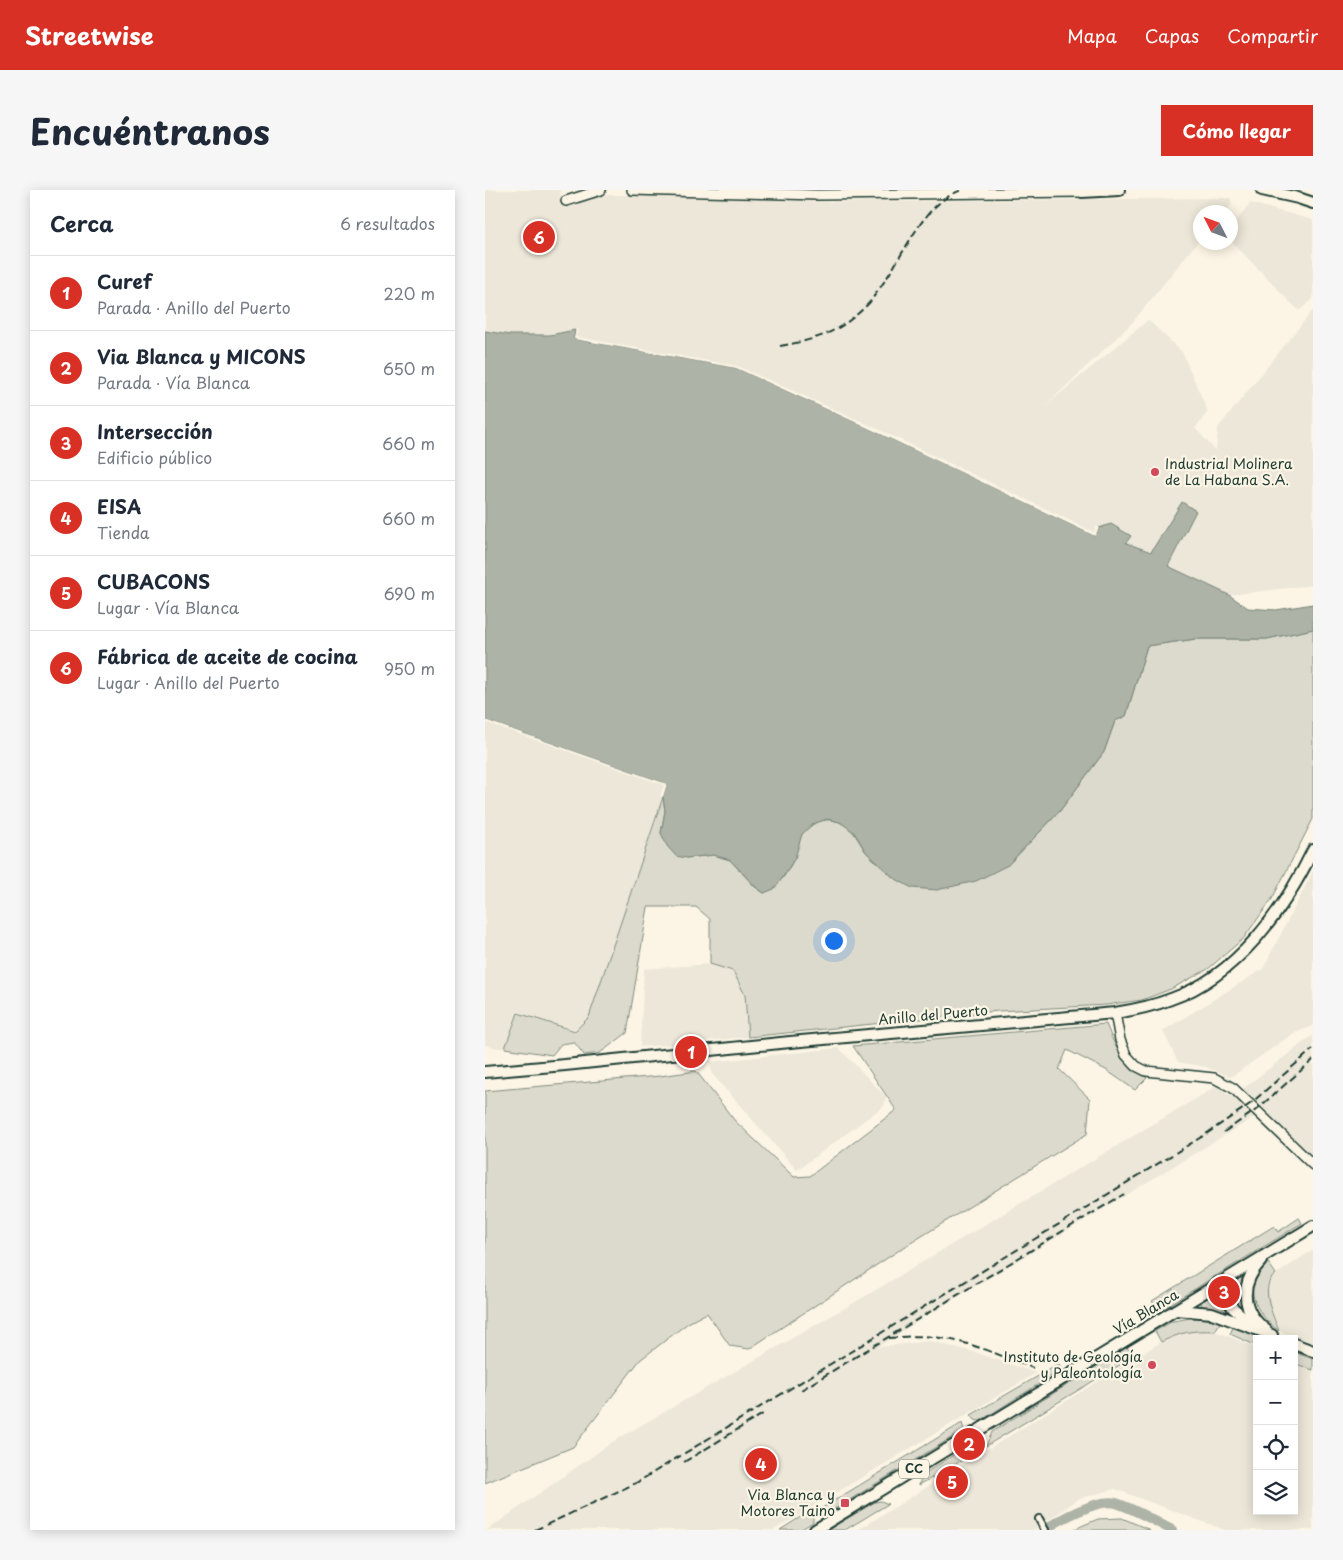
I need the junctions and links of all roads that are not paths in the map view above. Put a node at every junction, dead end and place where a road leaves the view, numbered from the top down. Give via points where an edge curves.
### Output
1 (601, 190) edge
2 (632, 190) edge
3 (1119, 190) edge
4 (1262, 190) edge
5 (1082, 191) edge
6 (566, 201) dead end
7 (1313, 203) edge
8 (1313, 850) edge
9 (1115, 1014) junction
10 (485, 1072) edge
11 (1313, 1165) edge
12 (1313, 1226) edge
13 (1268, 1254) junction
14 (1218, 1283) junction
15 (1176, 1310) junction
16 (1272, 1335) edge
17 (1274, 1335) edge
18 (1275, 1335) edge
19 (1298, 1345) edge
20 (1313, 1351) edge
21 (1039, 1519) dead end
22 (815, 1530) edge
23 (1045, 1530) edge

1 - 6 street
2 - 5 street via 817,195
3 - 5 main road
4 - 7 main road
8 - 9 main road, Anillo del Puerto via 1271,920 1225,967 1172,999
9 - 10 main road, Anillo del Puerto
9 - 11 street via 1125,1055 1136,1066 1146,1071 1214,1078 1233,1088
12 - 13 main road, Vía Blanca
13 - 14 main road, Vía Blanca
13 - 18 main road via 1251,1272 1246,1300 1254,1318
14 - 15 main road, Vía Blanca / CC
14 - 17 main road via 1238,1314
15 - 16 main road via 1212,1313
15 - 22 main road, Vía Blanca / CC
19 - 20 main road
21 - 23 street

